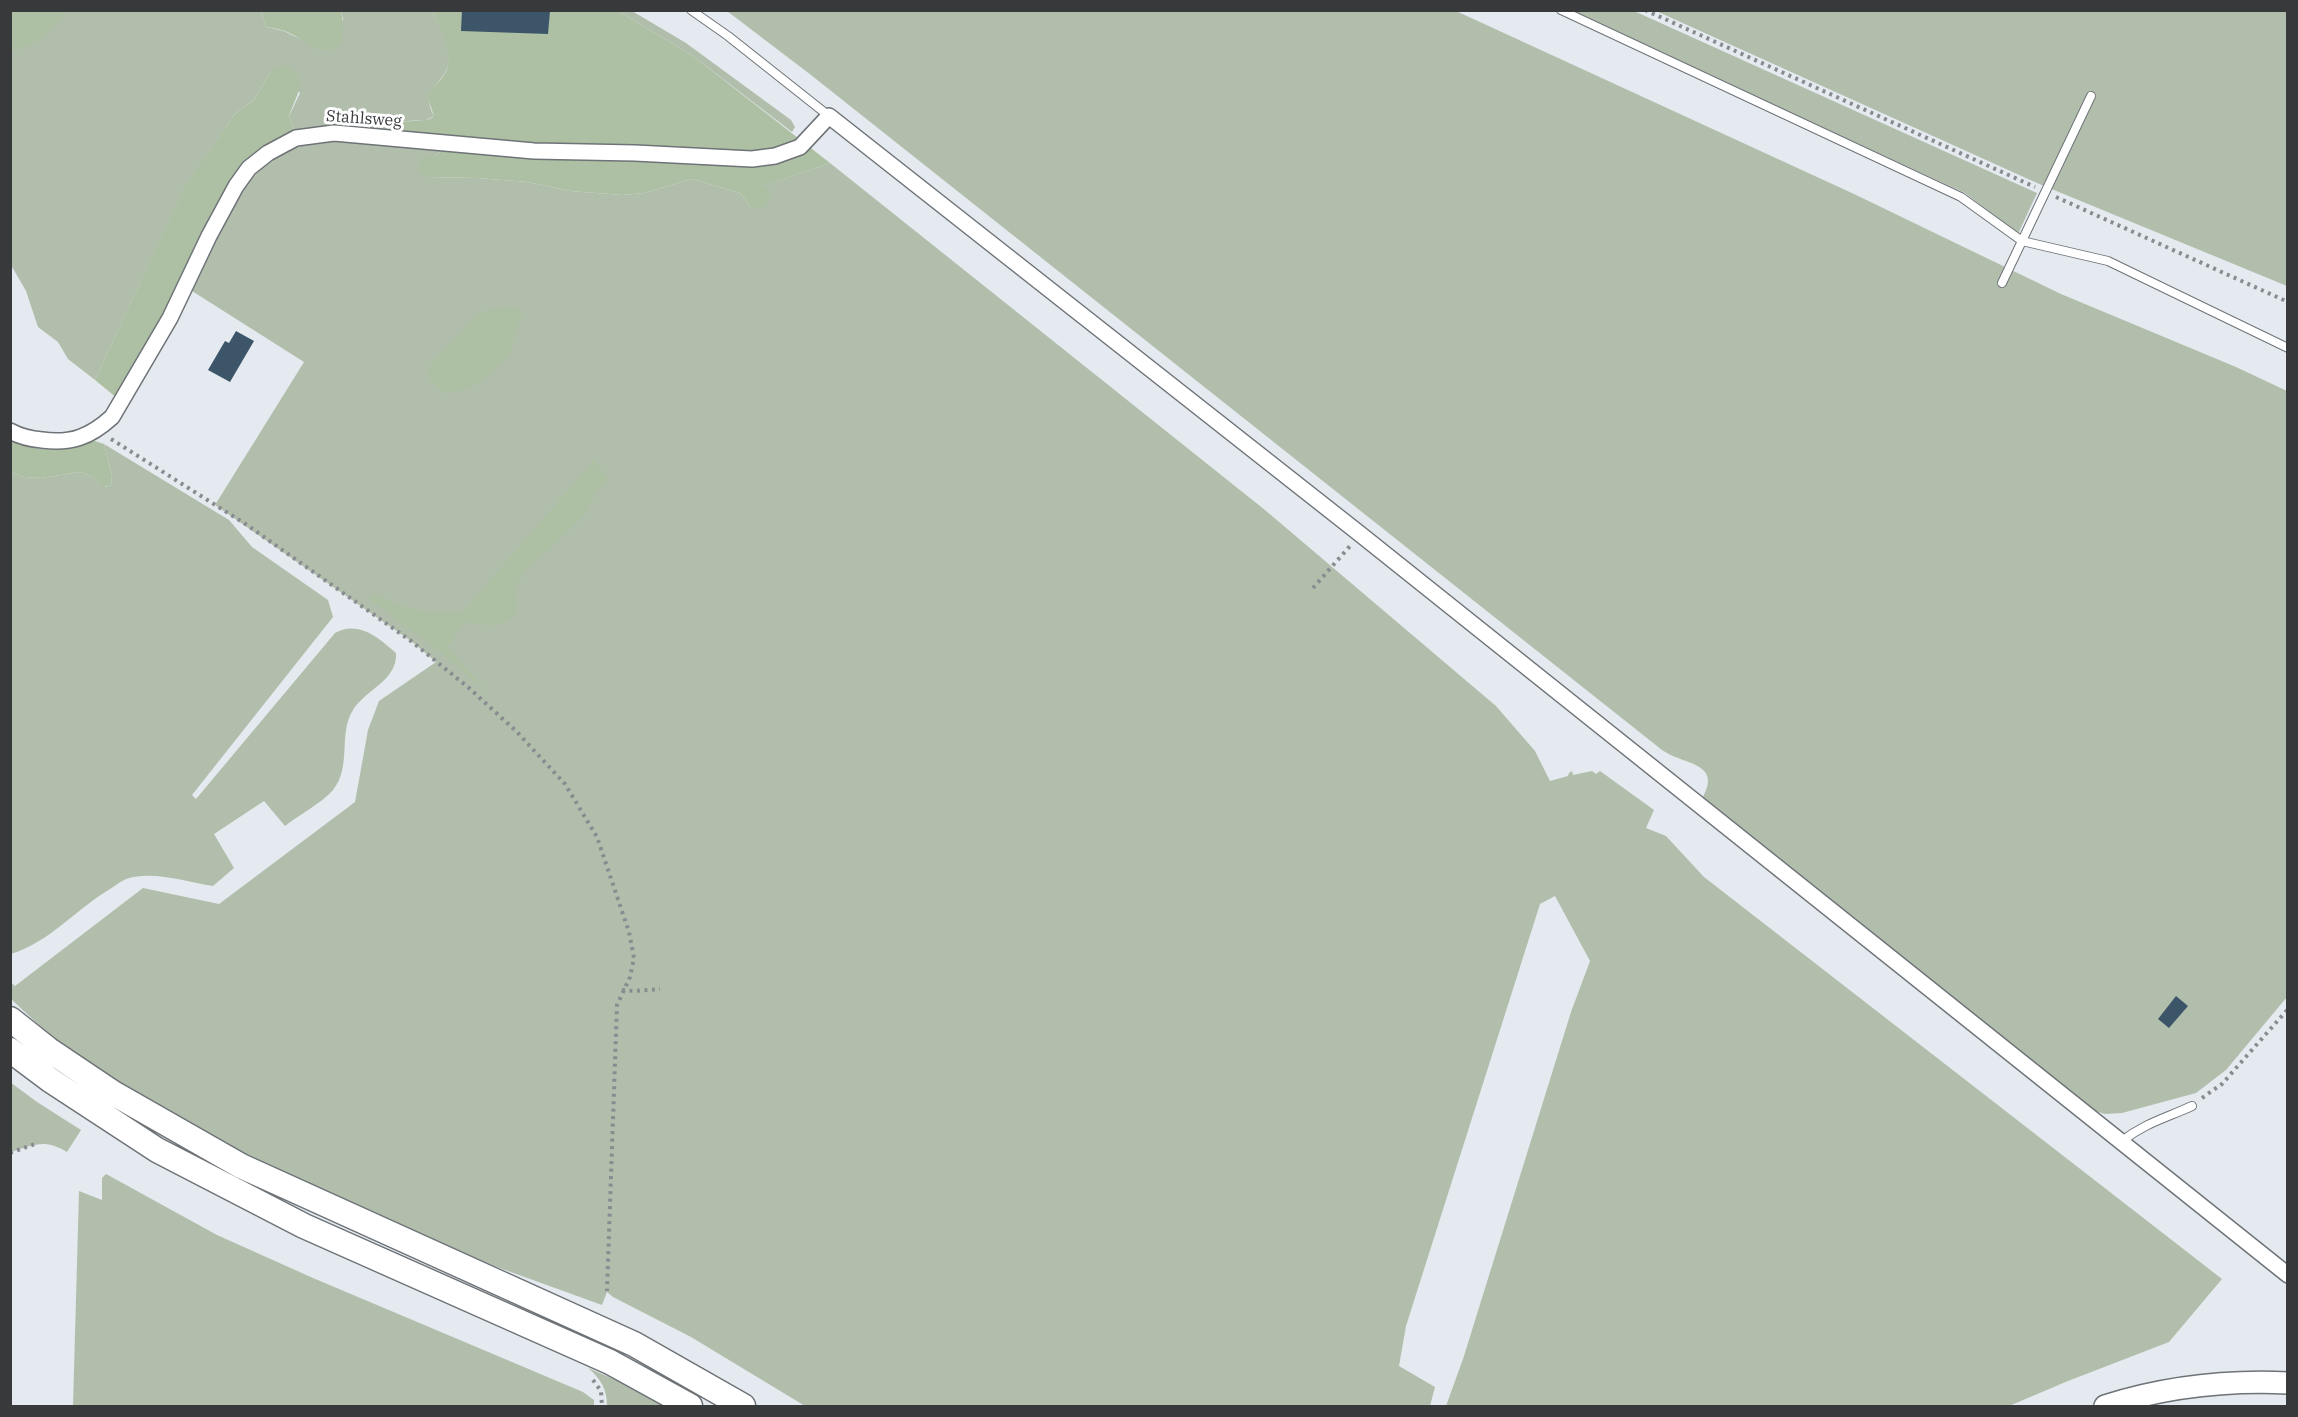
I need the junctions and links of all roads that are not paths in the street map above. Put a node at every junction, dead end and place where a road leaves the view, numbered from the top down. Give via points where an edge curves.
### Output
1 (691, 10) edge
2 (1561, 10) edge
3 (2091, 96) dead end
4 (830, 116) junction
5 (2022, 240) junction
6 (2002, 283) dead end
7 (2288, 348) edge
8 (10, 431) edge
9 (10, 1019) edge
10 (10, 1050) edge
11 (2192, 1106) road end
12 (2122, 1141) junction
13 (2288, 1275) edge
14 (2288, 1383) edge
15 (690, 1407) edge
16 (743, 1407) edge
17 (2105, 1407) edge

1 - 4 lane
2 - 5 lane via 1961,197
3 - 5 lane
4 - 8 street, Stahlsweg via 800,147 752,159 534,151 334,134 296,138 249,168 236,186 152,349 112,417 86,437 70,441 22,437
4 - 12 street
5 - 6 lane
5 - 7 lane via 2108,261
9 - 16 main road via 113,1093 241,1166 634,1344
10 - 15 main road via 158,1150 304,1226 610,1362
11 - 12 lane via 2151,1121
12 - 13 street
14 - 17 street via 2216,1383 2166,1390

